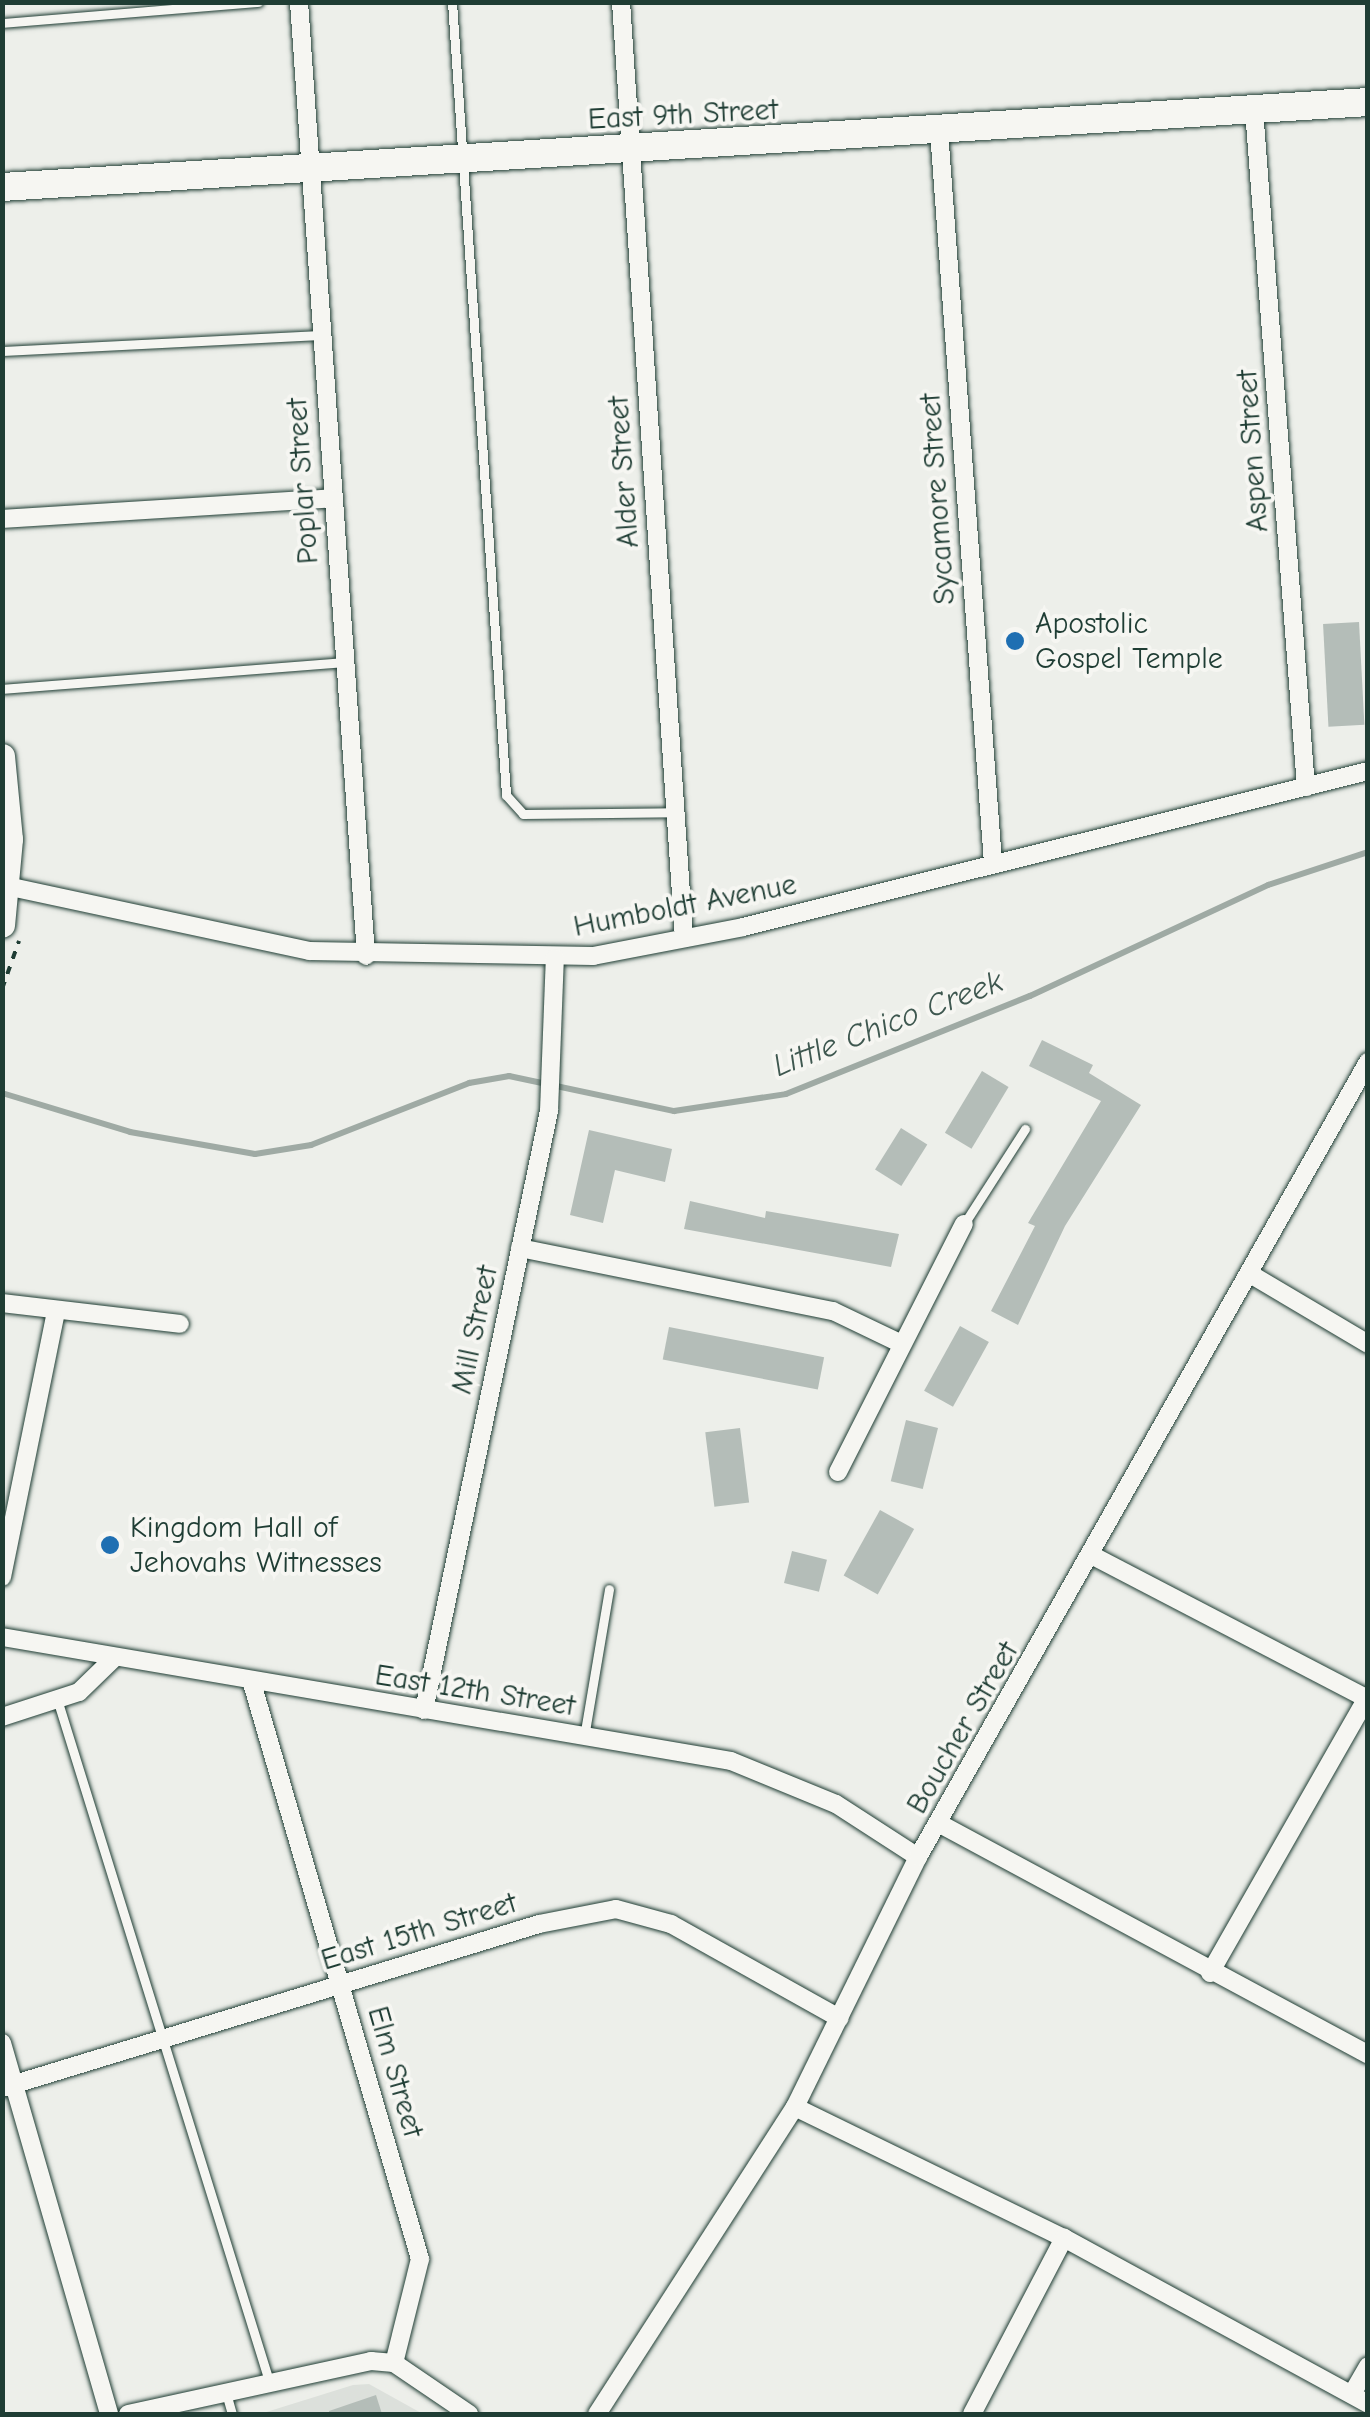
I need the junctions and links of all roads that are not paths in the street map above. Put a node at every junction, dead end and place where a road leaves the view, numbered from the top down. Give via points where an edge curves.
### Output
1 (258, 2) edge
2 (300, 2) edge
3 (452, 2) edge
4 (621, 2) edge
5 (2, 23) edge
6 (1368, 102) edge
7 (1254, 110) junction
8 (939, 131) junction
9 (630, 152) junction
10 (464, 158) junction
11 (309, 164) junction
12 (2, 187) edge
13 (321, 335) junction
14 (2, 352) edge
15 (332, 498) junction
16 (2, 519) edge
17 (344, 662) junction
18 (2, 689) edge
19 (2, 756) edge
20 (1368, 771) edge
21 (1306, 787) junction
22 (676, 812) junction
23 (993, 864) junction
24 (5, 886) edge
25 (13, 927) edge
26 (684, 938) junction
27 (366, 956) junction
28 (555, 958) junction
29 (1368, 1062) edge
30 (1025, 1128) dead end
31 (964, 1224) joint
32 (520, 1248) junction
33 (1252, 1275) junction
34 (2, 1303) edge
35 (56, 1312) junction
36 (180, 1324) dead end
37 (902, 1344) junction
38 (1368, 1344) edge
39 (838, 1472) dead end
40 (1093, 1556) junction
41 (2, 1577) edge
42 (609, 1589) dead end
43 (2, 1637) edge
44 (113, 1659) junction
45 (252, 1683) junction
46 (1367, 1698) edge
47 (57, 1699) junction
48 (424, 1710) junction
49 (2, 1718) edge
50 (584, 1736) junction
51 (942, 1825) junction
52 (918, 1857) junction
53 (1210, 1973) junction
54 (342, 1985) junction
55 (838, 2018) junction
56 (163, 2040) junction
57 (2, 2043) edge
58 (1368, 2054) edge
59 (9, 2086) edge
60 (796, 2108) junction
61 (1064, 2238) junction
62 (394, 2363) junction
63 (1368, 2366) edge
64 (270, 2381) junction
65 (225, 2391) junction
66 (1360, 2399) edge
67 (109, 2414) edge
68 (128, 2414) edge
69 (232, 2414) edge
70 (469, 2414) edge
71 (598, 2414) edge
72 (972, 2414) edge

1 - 5 lane
2 - 11 street, Poplar Street
3 - 10 lane
4 - 9 street, Alder Street
6 - 7 main road, East 9th Street
7 - 8 main road, East 9th Street
7 - 21 street, Aspen Street
8 - 9 main road, East 9th Street
8 - 23 street, Sycamore Street
9 - 10 main road, East 9th Street
9 - 22 street, Alder Street
10 - 11 main road, East 9th Street
10 - 22 lane via 506,795 523,814
11 - 12 main road, East 9th Street
11 - 13 street, Poplar Street
13 - 14 lane
13 - 15 street, Poplar Street
15 - 16 street
15 - 17 street, Poplar Street
17 - 18 lane
17 - 27 street, Poplar Street
19 - 24 street
20 - 21 street, Humboldt Avenue
21 - 23 street, Humboldt Avenue
22 - 26 street, Alder Street
23 - 26 street, Humboldt Avenue
24 - 25 street
24 - 27 street, Humboldt Avenue
26 - 28 street, Humboldt Avenue
27 - 28 street, Humboldt Avenue
28 - 32 street, Mill Street via 557,1048
29 - 33 street, Boucher Street
30 - 31 lane
31 - 37 street
32 - 37 street via 833,1312
32 - 48 street, Mill Street
33 - 38 street
33 - 40 street, Boucher Street
34 - 35 street
35 - 36 street
35 - 41 street
37 - 39 street
40 - 46 street
40 - 51 street, Boucher Street
42 - 50 lane
43 - 44 street, East 12th Street
44 - 45 street, East 12th Street
44 - 47 street via 79,1692
45 - 48 street, East 12th Street
45 - 54 street, Elm Street
46 - 53 street
47 - 49 street
47 - 56 lane
48 - 50 street, East 12th Street
50 - 52 street, East 12th Street via 731,1761 836,1804
51 - 52 street, Boucher Street
51 - 53 street
52 - 55 street, Boucher Street
53 - 58 street
54 - 55 street, East 15th Street via 616,1909 671,1924
54 - 56 street, East 15th Street
54 - 62 street, Elm Street via 420,2259
55 - 60 street, Boucher Street
56 - 59 street, East 15th Street
56 - 64 lane
57 - 59 street
59 - 67 street
60 - 61 street
60 - 71 street, Boucher Street
61 - 66 street
61 - 72 street
62 - 64 street
62 - 70 street
63 - 66 street
64 - 65 street
65 - 68 street
65 - 69 lane

